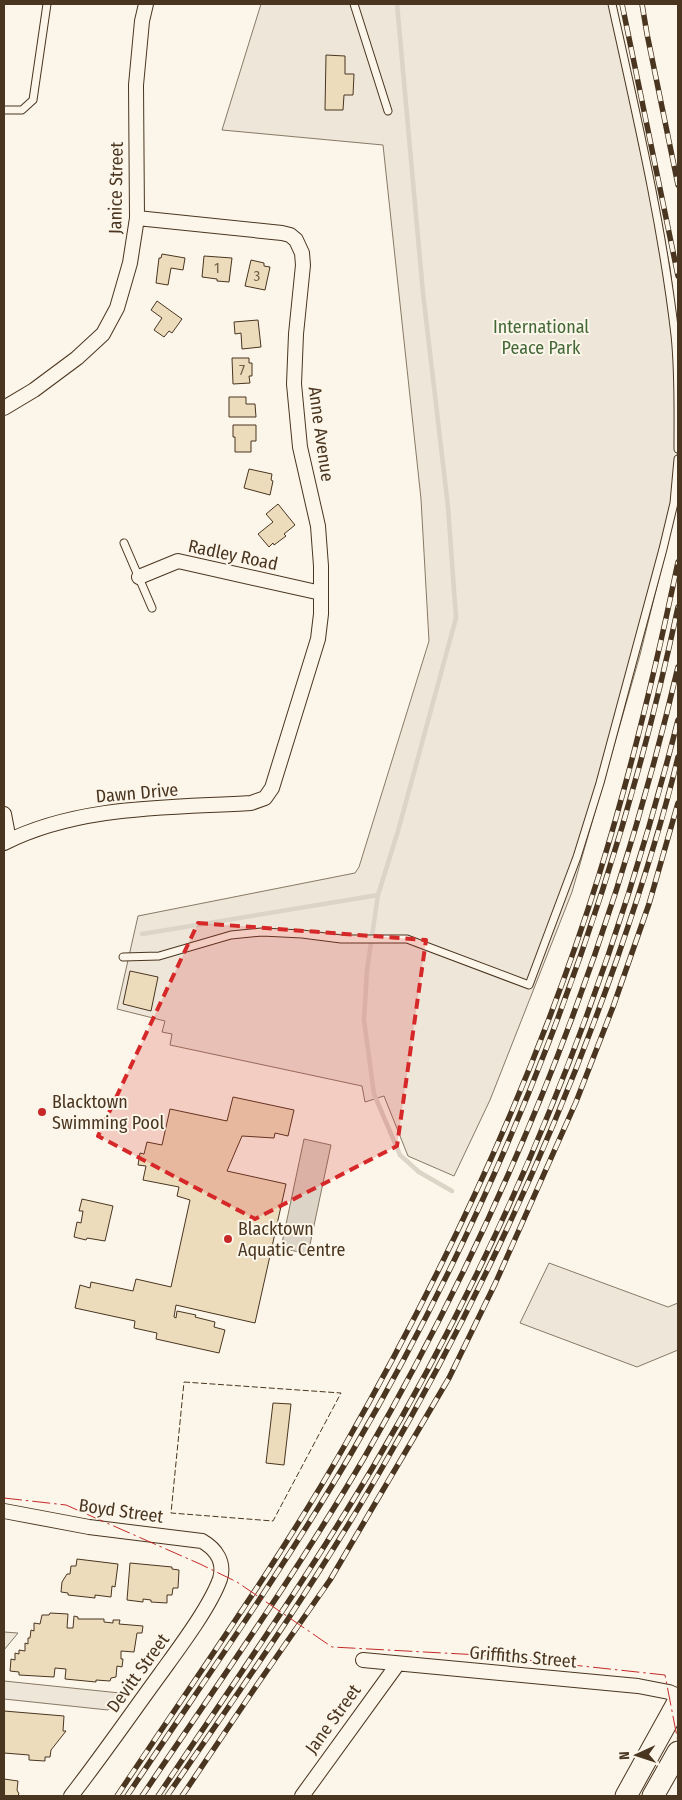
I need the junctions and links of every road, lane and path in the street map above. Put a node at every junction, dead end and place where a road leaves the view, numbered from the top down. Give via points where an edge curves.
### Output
1 (47, 4) edge
2 (146, 4) edge
3 (354, 4) edge
4 (612, 4) edge
5 (4, 110) edge
6 (388, 112) dead end
7 (137, 218) junction
8 (4, 408) edge
9 (678, 449) edge
10 (678, 459) edge
11 (124, 543) dead end
12 (139, 577) junction
13 (321, 593) junction
14 (152, 608) dead end
15 (272, 788) joint
16 (4, 814) edge
17 (7, 841) edge
18 (123, 957) dead end
19 (4, 1511) edge
20 (220, 1564) joint
21 (363, 1660) dead end
22 (397, 1665) junction
23 (678, 1696) edge
24 (678, 1702) edge
25 (678, 1752) edge
26 (632, 1794) edge
27 (71, 1796) edge
28 (302, 1796) edge
29 (653, 1796) edge

1 - 5 lane via 33,100 22,110
2 - 7 street, Janice Street via 136,86
3 - 6 lane
4 - 9 lane via 664,251 675,337
7 - 8 street, Janice Street via 124,286 103,334 77,358
7 - 13 street, Anne Avenue via 282,234 290,236 300,246 303,265 294,384 300,447 318,526
10 - 18 lane via 674,503 663,549 600,783 529,985 406,939 262,932 231,935 159,956
11 - 12 lane
12 - 13 street, Radley Road via 178,561
12 - 14 lane
13 - 15 street, Anne Avenue via 318,639
15 - 17 street, Dawn Drive via 265,798 251,803 117,811 60,822
16 - 17 street
19 - 20 street, Boyd Street via 89,1527 202,1540 217,1553
20 - 27 street, Devitt Street via 220,1578 186,1638
21 - 22 street, Griffiths Street
22 - 23 street, Griffiths Street via 638,1686
22 - 28 street, Jane Street
24 - 26 main road
25 - 29 main road

